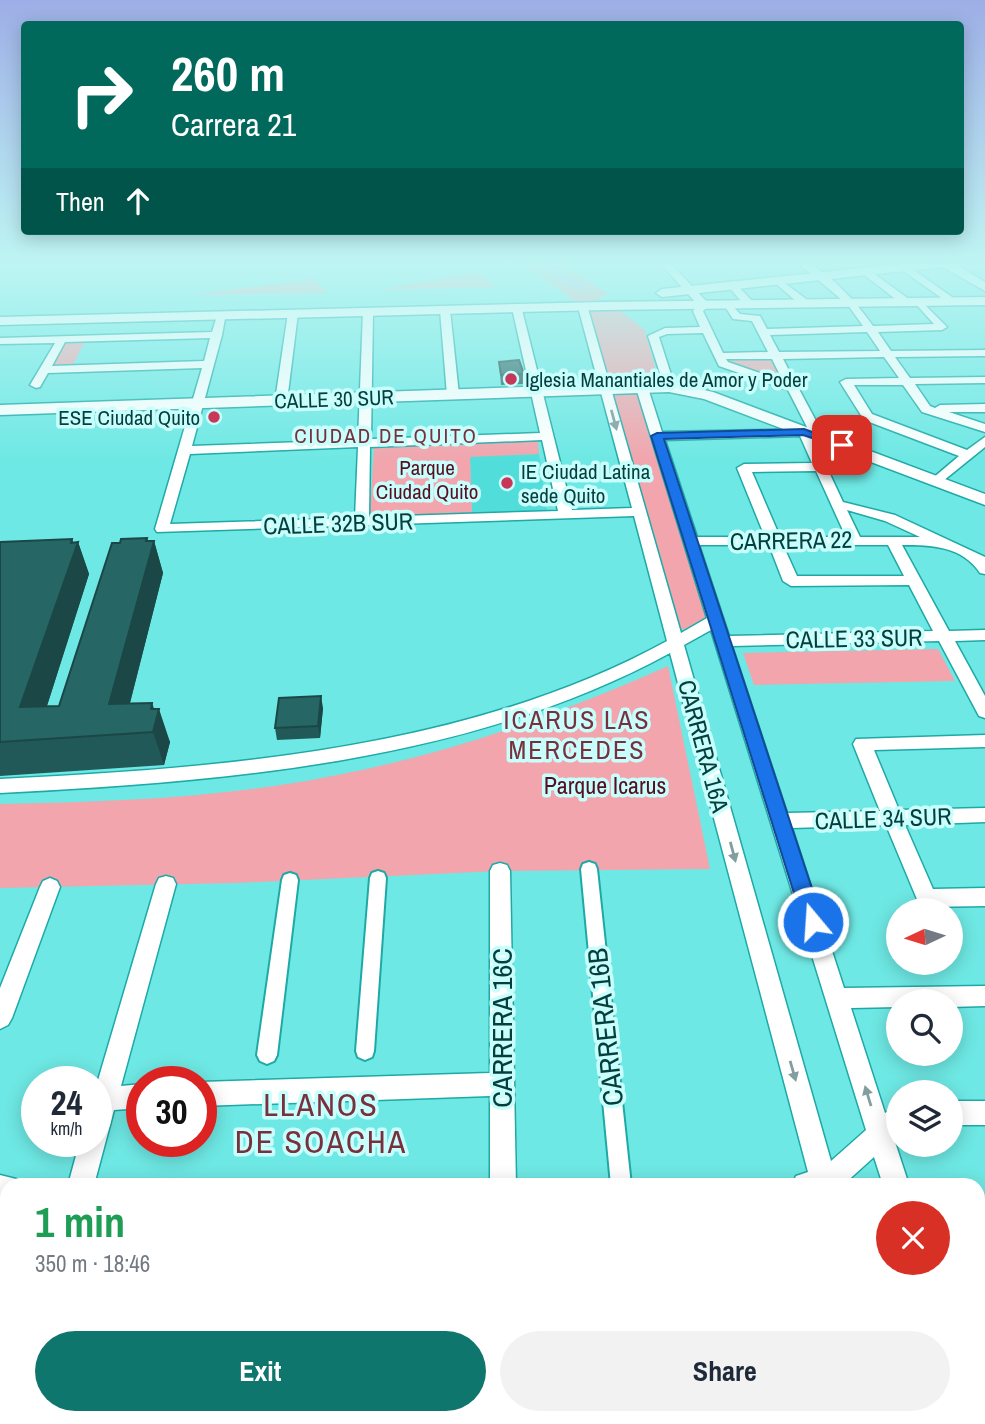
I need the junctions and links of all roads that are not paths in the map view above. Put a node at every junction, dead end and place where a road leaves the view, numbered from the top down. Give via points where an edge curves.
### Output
1 (218, 328) edge
2 (291, 328) edge
3 (367, 328) edge
4 (447, 328) edge
5 (522, 328) edge
6 (589, 328) edge
7 (762, 328) edge
8 (889, 328) edge
9 (869, 329) junction
10 (707, 330) joint
11 (764, 332) junction
12 (216, 335) junction
13 (1, 342) edge
14 (61, 343) dead end
15 (985, 353) edge
16 (887, 354) junction
17 (774, 355) junction
18 (721, 360) junction
19 (208, 364) junction
20 (45, 370) junction
21 (906, 380) junction
22 (985, 380) edge
23 (36, 385) dead end
24 (669, 387) junction
25 (642, 388) junction
26 (793, 388) junction
27 (605, 389) junction
28 (537, 392) junction
29 (453, 395) junction
30 (365, 398) junction
31 (281, 401) junction
32 (197, 404) junction
33 (985, 408) edge
34 (926, 409) junction
35 (0, 410) edge
36 (985, 428) edge
37 (811, 434) junction
38 (547, 436) junction
39 (657, 436) junction
40 (985, 442) edge
41 (365, 443) junction
42 (184, 450) junction
43 (968, 456) junction
44 (820, 467) junction
45 (938, 481) junction
46 (985, 500) edge
47 (838, 505) junction
48 (639, 512) junction
49 (566, 515) junction
50 (362, 522) junction
51 (854, 539) junction
52 (775, 540) junction
53 (892, 540) junction
54 (691, 541) junction
55 (937, 541) junction
56 (982, 564) edge
57 (914, 580) junction
58 (716, 620) junction
59 (985, 635) edge
60 (944, 636) junction
61 (723, 640) junction
62 (675, 642) junction
63 (985, 712) edge
64 (985, 741) edge
65 (0, 786) edge
66 (985, 814) edge
67 (892, 817) junction
68 (780, 821) junction
69 (589, 869) dead end
70 (500, 871) dead end
71 (378, 878) dead end
72 (290, 880) dead end
73 (166, 884) dead end
74 (50, 887) dead end
75 (985, 897) edge
76 (985, 996) edge
77 (837, 999) junction
78 (0, 1018) edge
79 (365, 1051) dead end
80 (267, 1055) dead end
81 (112, 1074) edge
82 (502, 1084) junction
83 (217, 1093) edge
84 (985, 1112) edge
85 (963, 1113) edge
86 (886, 1119) edge
87 (886, 1129) edge
88 (89, 1157) edge
89 (893, 1157) edge
90 (83, 1178) edge
91 (503, 1178) edge
92 (620, 1178) edge
93 (823, 1178) edge
94 (833, 1178) edge
95 (895, 1178) edge

1 - 12 street
2 - 31 street
3 - 30 street
4 - 29 street
5 - 28 street
6 - 27 street, CARRERA 16A
7 - 11 street
8 - 9 street
9 - 11 street
9 - 16 street
10 - 18 street
10 - 24 street via 657,332 653,336
11 - 17 street
12 - 13 street
12 - 19 street
14 - 20 street
15 - 16 street
16 - 17 street
16 - 21 street
17 - 18 street
17 - 26 street
18 - 26 street
19 - 20 street via 81,355
19 - 32 street
20 - 23 street
21 - 22 street
21 - 34 street
21 - 43 street via 846,382 868,417
24 - 25 street, CALLE 30 SUR
24 - 37 street via 708,395
25 - 27 street, CALLE 30 SUR
25 - 39 street
26 - 37 street
27 - 28 street, CALLE 30 SUR
27 -> 48 street, CARRERA 16A
28 - 29 street, CALLE 30 SUR
28 - 38 street
29 - 30 street, CALLE 30 SUR
30 - 31 street, CALLE 30 SUR
30 - 41 street
31 - 32 street, CALLE 30 SUR
32 - 35 street, CALLE 30 SUR
32 - 42 street
33 - 34 street
34 - 36 street
37 - 39 street
37 - 44 street
37 - 45 street
38 - 41 street
38 - 49 street
39 - 54 street
40 - 43 street
41 - 42 street
41 - 50 street
42 - 50 street, CALLE 32B SUR via 162,529
43 - 45 street
44 - 47 street
44 - 52 street via 744,468
45 - 46 street
47 - 51 street
47 - 55 street via 856,506
48 - 49 street, CALLE 32B SUR
48 - 62 street, CARRERA 16A
49 - 50 street, CALLE 32B SUR
51 - 52 street, CARRERA 22
51 - 53 street, CARRERA 22
52 - 54 street, CARRERA 22
52 - 57 street via 791,581
53 - 55 street, CARRERA 22
53 - 57 street
54 - 58 street
55 - 56 street
57 - 60 street
58 - 61 street
58 - 62 street
59 - 60 street, CALLE 33 SUR
60 - 61 street, CALLE 33 SUR
60 - 63 street
61 - 68 street
62 - 65 street via 582,689 479,722 391,743 187,775
62 -> 93 street, CARRERA 16A
64 - 67 street via 862,744
66 - 67 street, CALLE 34 SUR
67 - 68 street, CALLE 34 SUR
67 - 75 street via 926,898
68 - 77 street
69 - 92 street, CARRERA 16B
70 - 82 street, CARRERA 16C
71 - 79 street
72 - 80 street
73 - 81 street
74 - 78 street
76 - 77 street
86 -> 77 street
82 - 83 street
82 - 91 street, CARRERA 16C
84 - 85 street
87 - 94 street
88 - 90 street
89 - 95 street

